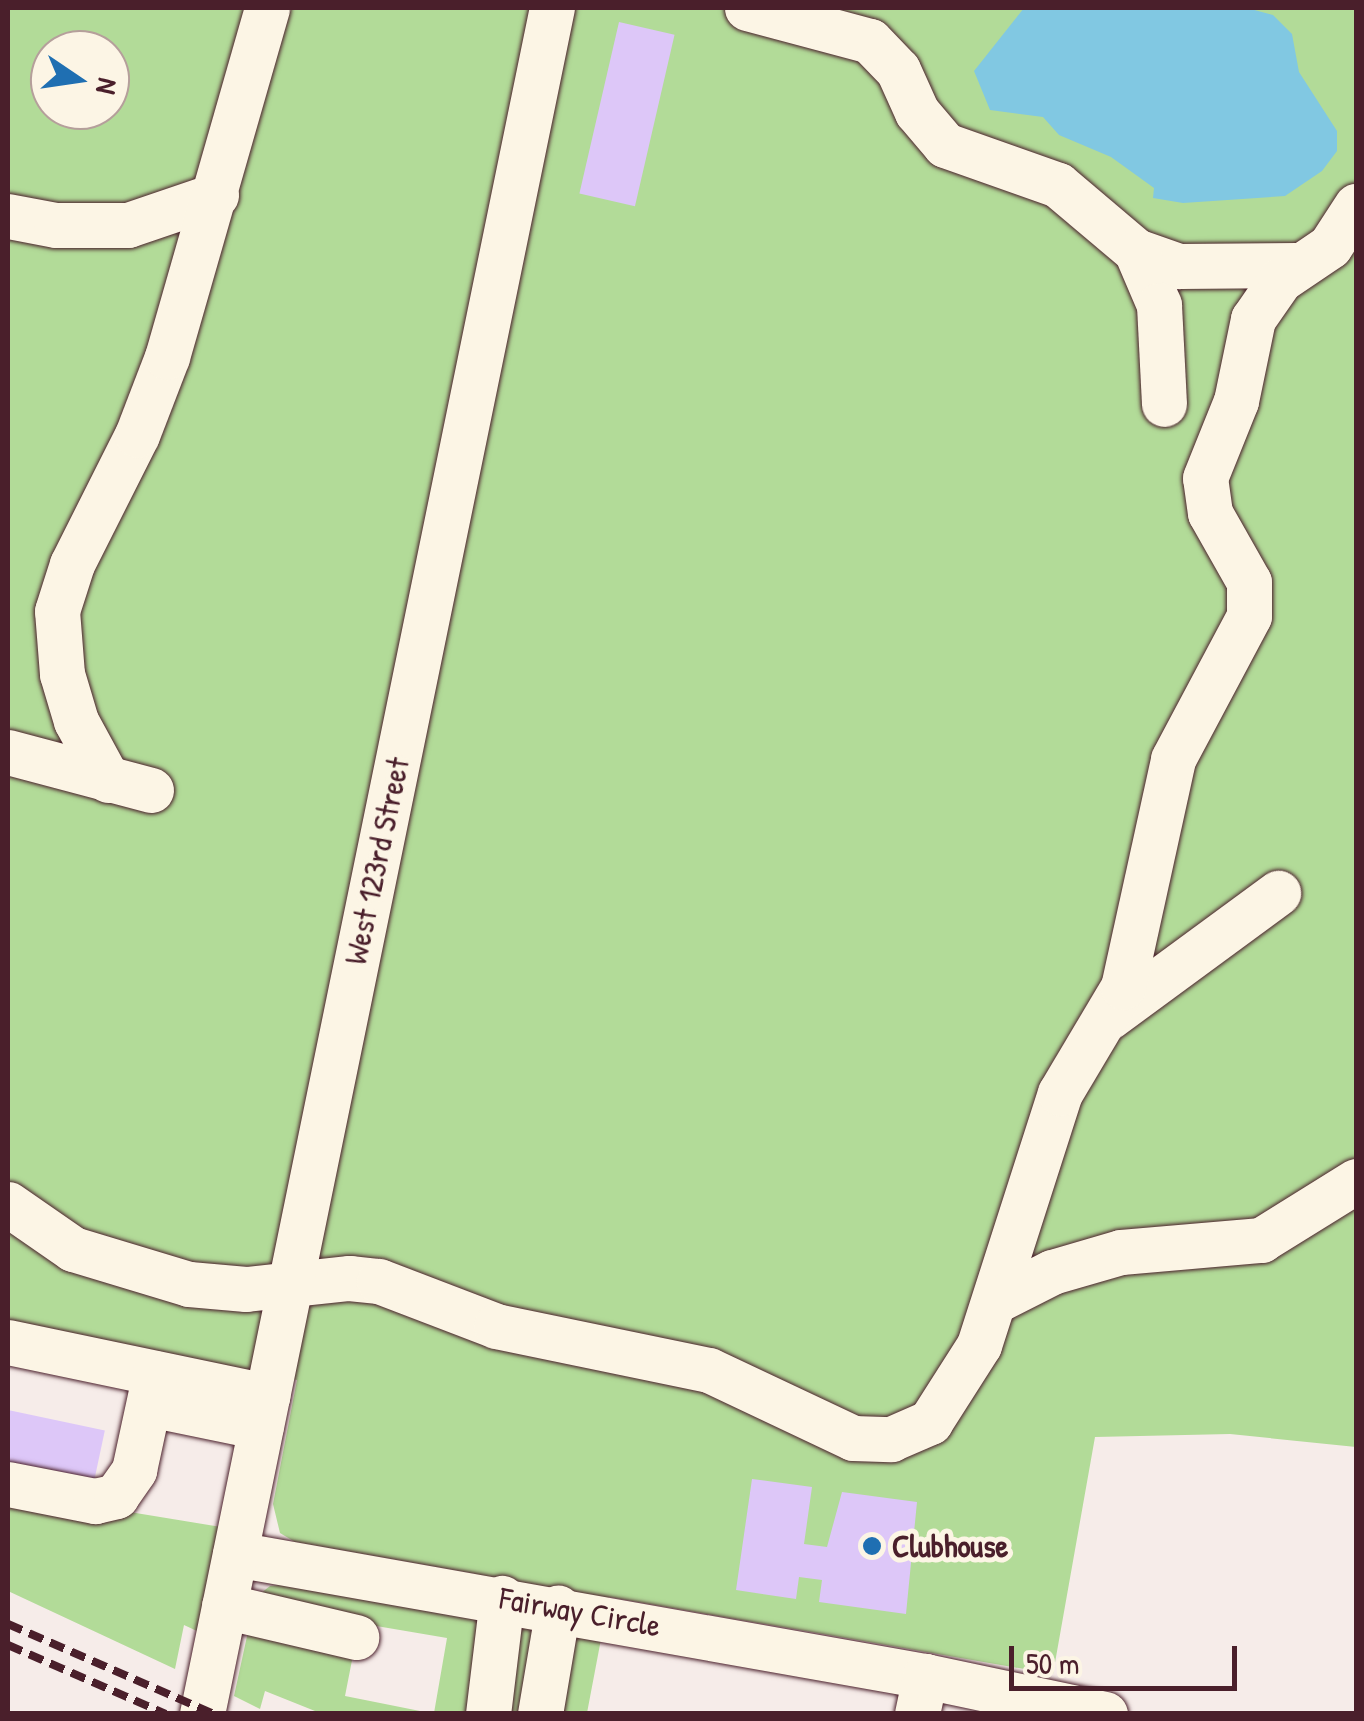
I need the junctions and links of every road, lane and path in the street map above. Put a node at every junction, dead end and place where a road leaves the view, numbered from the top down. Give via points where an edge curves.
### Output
1 (268, 8) edge
2 (552, 8) edge
3 (748, 8) edge
4 (216, 195) junction
5 (1356, 206) edge
6 (8, 216) edge
7 (1136, 251) junction
8 (1297, 265) junction
9 (1164, 404) dead end
10 (8, 752) edge
11 (108, 780) junction
12 (151, 790) dead end
13 (1278, 893) dead end
14 (1109, 1017) junction
15 (1356, 1181) edge
16 (8, 1204) edge
17 (291, 1282) junction
18 (996, 1300) junction
19 (8, 1342) edge
20 (152, 1389) junction
21 (264, 1411) junction
22 (8, 1484) edge
23 (235, 1554) junction
24 (502, 1598) junction
25 (224, 1606) junction
26 (558, 1608) junction
27 (356, 1637) dead end
28 (921, 1694) edge
29 (202, 1714) edge
30 (488, 1714) edge
31 (540, 1714) edge
32 (1105, 1714) edge

1 - 4 street
2 - 17 street, West 123rd Street
3 - 7 street via 870,41 891,60 917,112 945,145 1058,185
4 - 6 street via 128,225 56,225
4 - 11 street via 168,357 138,435 72,564 57,612 66,690
5 - 8 street via 1330,246
7 - 8 street via 1179,266
7 - 9 street via 1159,305
8 - 14 street via 1253,319 1236,402 1205,478 1210,513 1249,582 1249,616 1172,760 1134,950
10 - 11 street
11 - 12 street via 128,779
13 - 14 street
14 - 18 street via 1060,1092
15 - 18 street via 1261,1240 1121,1252 1052,1272
16 - 17 street via 42,1233 116,1266 222,1289
17 - 18 street via 349,1278 398,1284 496,1326 708,1370 853,1438 873,1440 930,1422 962,1380
17 - 21 street, West 123rd Street
19 - 20 street
20 - 21 street
20 - 22 street via 130,1481 116,1496 95,1501
21 - 23 street, West 123rd Street
23 - 24 street, Fairway Circle
23 - 25 street, West 123rd Street
24 - 26 street, Fairway Circle
24 - 30 street
25 - 27 street
25 - 29 street, West 123rd Street
26 - 28 street, Fairway Circle
26 - 31 street
28 - 32 street, Fairway Circle

